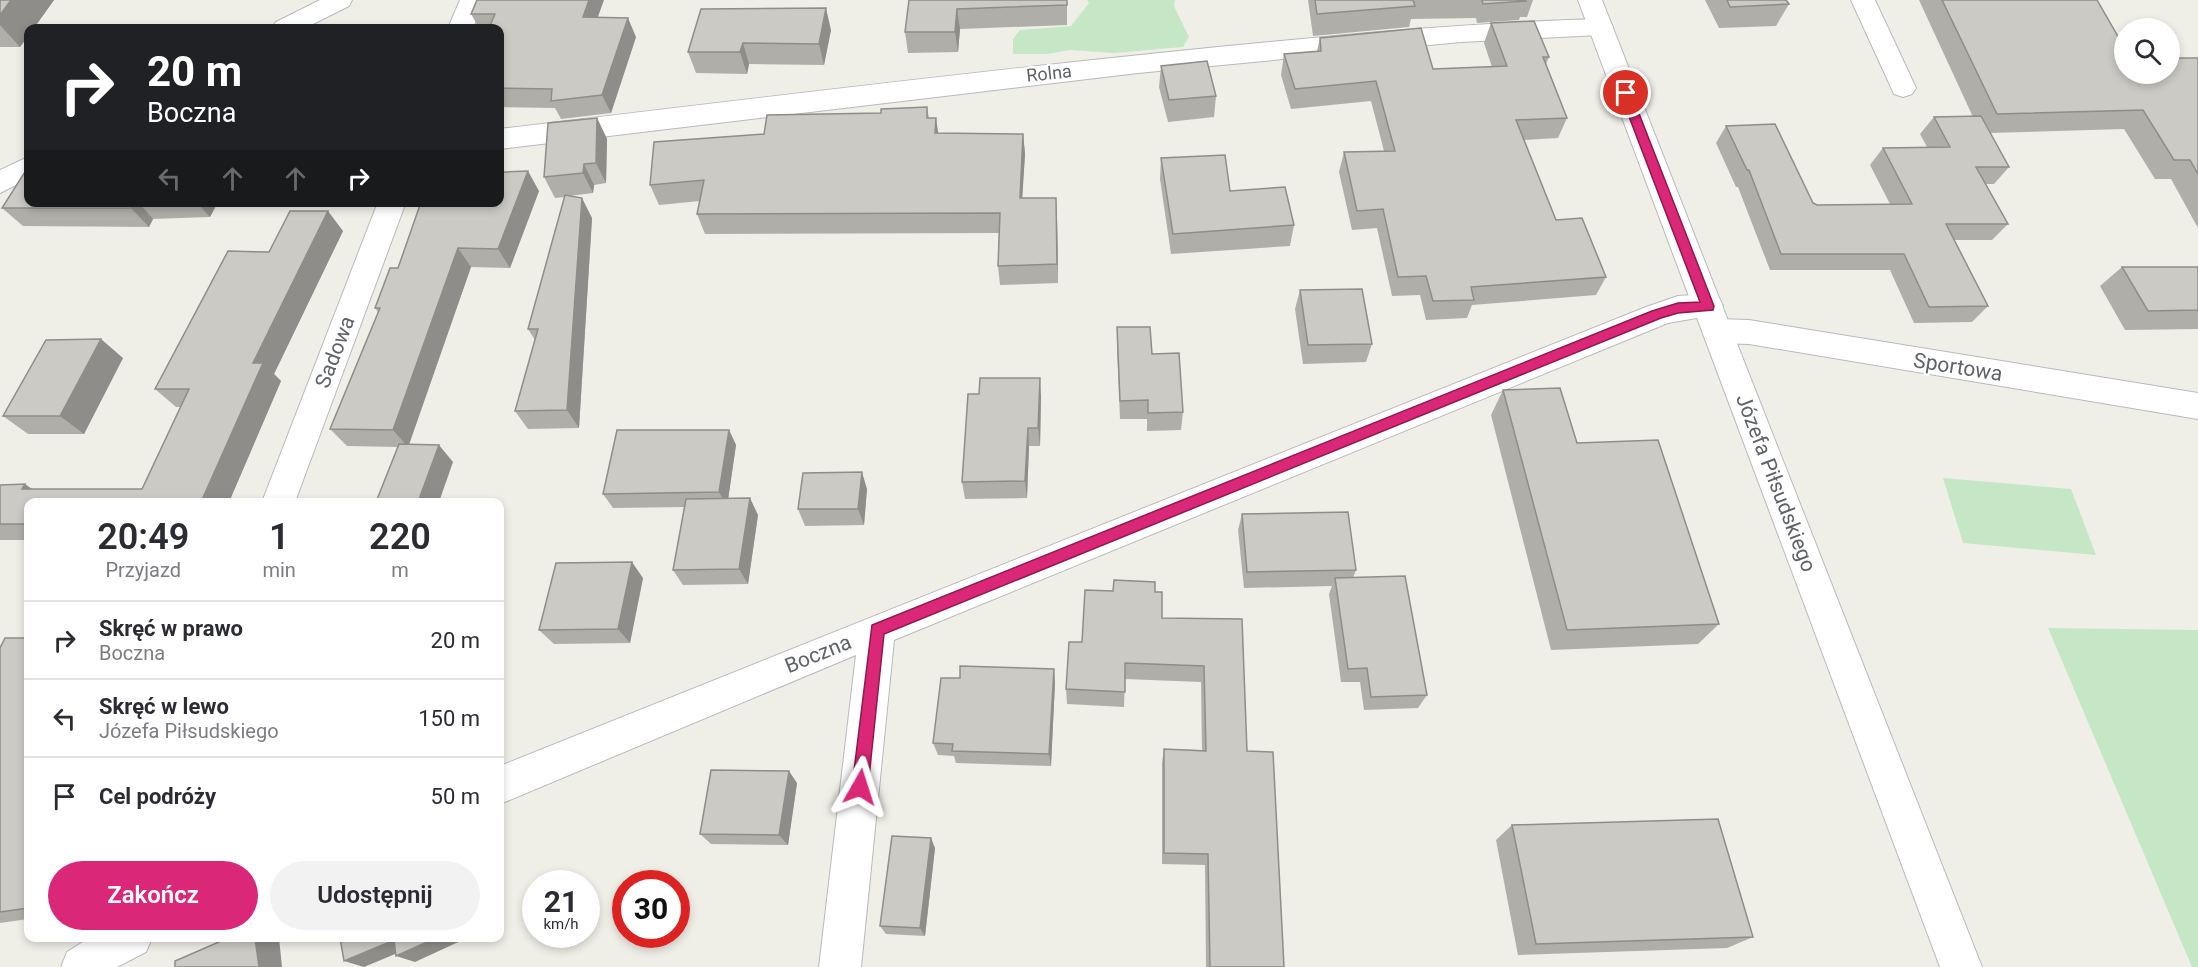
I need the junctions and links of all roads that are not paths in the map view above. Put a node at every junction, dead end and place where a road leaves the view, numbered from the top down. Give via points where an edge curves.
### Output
1 (340, 0) edge
2 (472, 0) edge
3 (1863, 0) edge
4 (1595, 14) edge
5 (293, 24) edge
6 (463, 24) edge
7 (1903, 88) dead end
8 (504, 139) edge
9 (24, 169) edge
10 (0, 183) edge
11 (390, 207) edge
12 (1713, 319) junction
13 (2198, 406) edge
14 (280, 498) edge
15 (877, 630) junction
16 (504, 784) edge
17 (840, 967) edge
18 (1961, 967) edge

1 - 5 street
2 - 6 street
3 - 7 street
4 - 8 street, Rolna via 1557,28 1383,40 1072,70
4 - 12 street, Józefa Piłsudskiego
9 - 10 street
11 - 14 street, Sadowa
12 - 13 street, Sportowa via 1749,332
12 - 15 street, Boczna via 1678,308 1657,315
12 - 18 street, Józefa Piłsudskiego
15 - 16 street, Boczna
15 - 17 street

